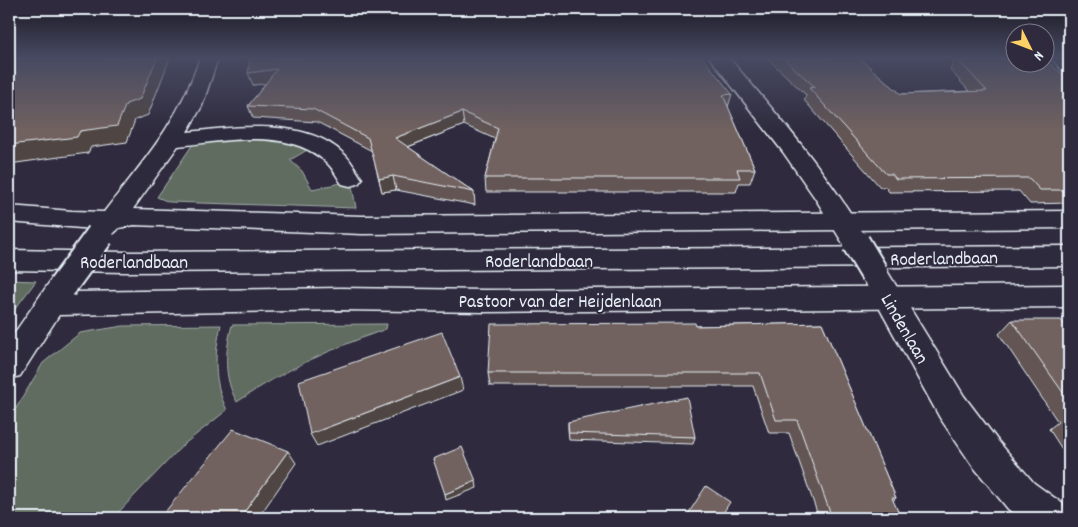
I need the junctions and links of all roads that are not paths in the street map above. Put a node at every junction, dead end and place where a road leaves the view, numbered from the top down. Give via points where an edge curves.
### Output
1 (203, 83) edge
2 (739, 83) edge
3 (172, 140) junction
4 (350, 178) dead end
5 (9, 214) edge
6 (1069, 220) edge
7 (105, 228) junction
8 (850, 232) junction
9 (1069, 256) edge
10 (9, 260) edge
11 (881, 285) junction
12 (56, 296) junction
13 (1069, 296) edge
14 (9, 366) edge
15 (1028, 511) edge

1 - 3 street
2 - 8 street, Lindenlaan
3 - 4 street via 261,133 294,137 312,142 328,152
3 - 7 street
5 - 7 street
6 - 8 street
7 - 8 street via 134,217 362,225
7 - 12 street, bridge
8 - 11 street, Lindenlaan, bridge
9 - 10 street, Roderlandbaan via 164,262
11 - 12 street, Pastoor van der Heijdenlaan via 494,301
11 - 13 street, Pastoor van der Heijdenlaan
11 - 15 street, Lindenlaan via 952,408
12 - 14 street

